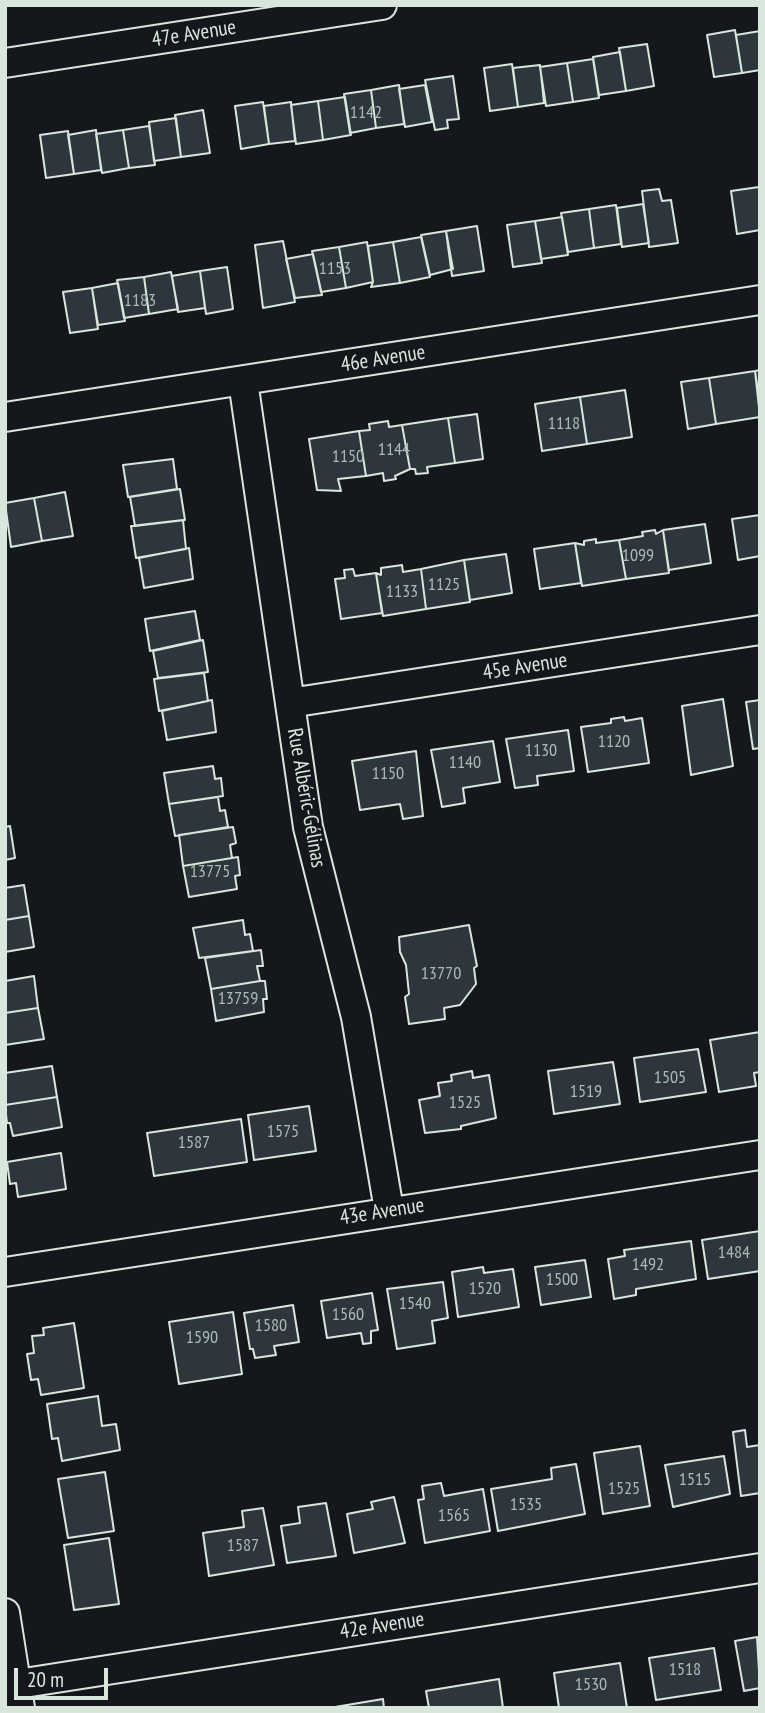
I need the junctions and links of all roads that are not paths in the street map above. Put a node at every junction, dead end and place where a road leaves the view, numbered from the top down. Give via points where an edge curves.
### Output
1 (382, 5) edge
2 (5, 63) edge
3 (760, 300) edge
4 (243, 381) junction
5 (5, 417) edge
6 (760, 630) edge
7 (290, 703) junction
8 (760, 1154) edge
9 (389, 1210) junction
10 (5, 1272) edge
11 (760, 1568) edge
12 (5, 1612) edge
13 (14, 1693) edge

1 - 2 street, 47e Avenue
3 - 4 street, 46e Avenue
4 - 5 street, 46e Avenue
4 - 7 street, Rue Albéric-Gélinas
6 - 7 street, 45e Avenue
7 - 9 street, Rue Albéric-Gélinas via 308,827 356,1017
8 - 9 street, 43e Avenue
9 - 10 street, 43e Avenue
11 - 13 street, 42e Avenue
12 - 13 street

